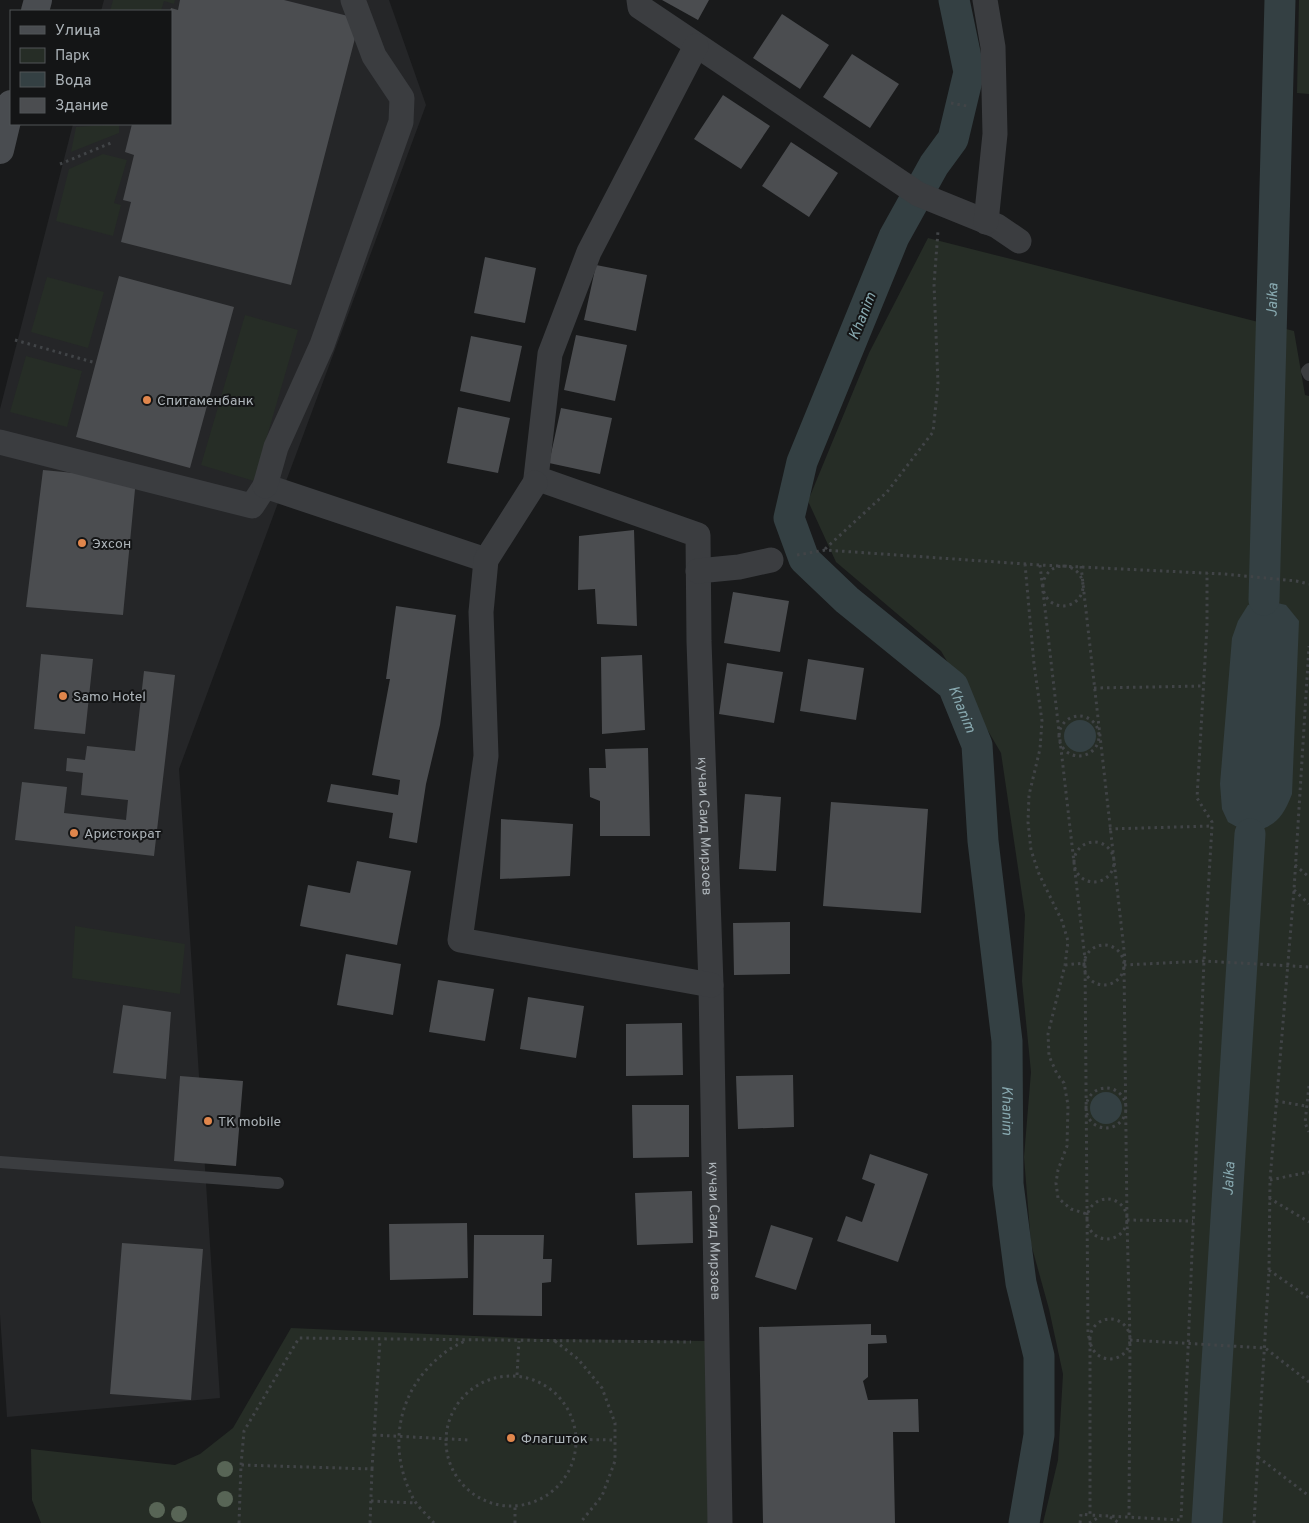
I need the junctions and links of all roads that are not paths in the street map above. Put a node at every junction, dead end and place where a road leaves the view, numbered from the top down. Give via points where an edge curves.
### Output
1 (353, 0) edge
2 (639, 0) edge
3 (985, 0) edge
4 (696, 46) junction
5 (10, 108) edge
6 (0, 150) edge
7 (986, 222) junction
8 (1019, 241) dead end
9 (1309, 369) edge
10 (1309, 375) edge
11 (0, 442) edge
12 (535, 483) dead end
13 (265, 486) junction
14 (486, 560) junction
15 (772, 560) dead end
16 (698, 571) junction
17 (711, 986) junction
18 (0, 1162) edge
19 (278, 1183) dead end
20 (720, 1523) edge

1 - 13 street via 374,56 402,98 401,122 322,345 276,447
2 - 4 street via 640,7
3 - 7 street via 993,47 995,127
4 - 7 street via 918,194
4 - 16 street, кучаи Саид Мирзоев via 589,252 550,354 536,478 698,535
5 - 6 street
7 - 8 street
9 - 10 lane
11 - 13 street via 252,506
12 - 14 street
13 - 14 street
14 - 17 street via 481,612 486,756 460,940
15 - 16 street
16 - 17 street, кучаи Саид Мирзоев
17 - 20 street, кучаи Саид Мирзоев
18 - 19 lane

